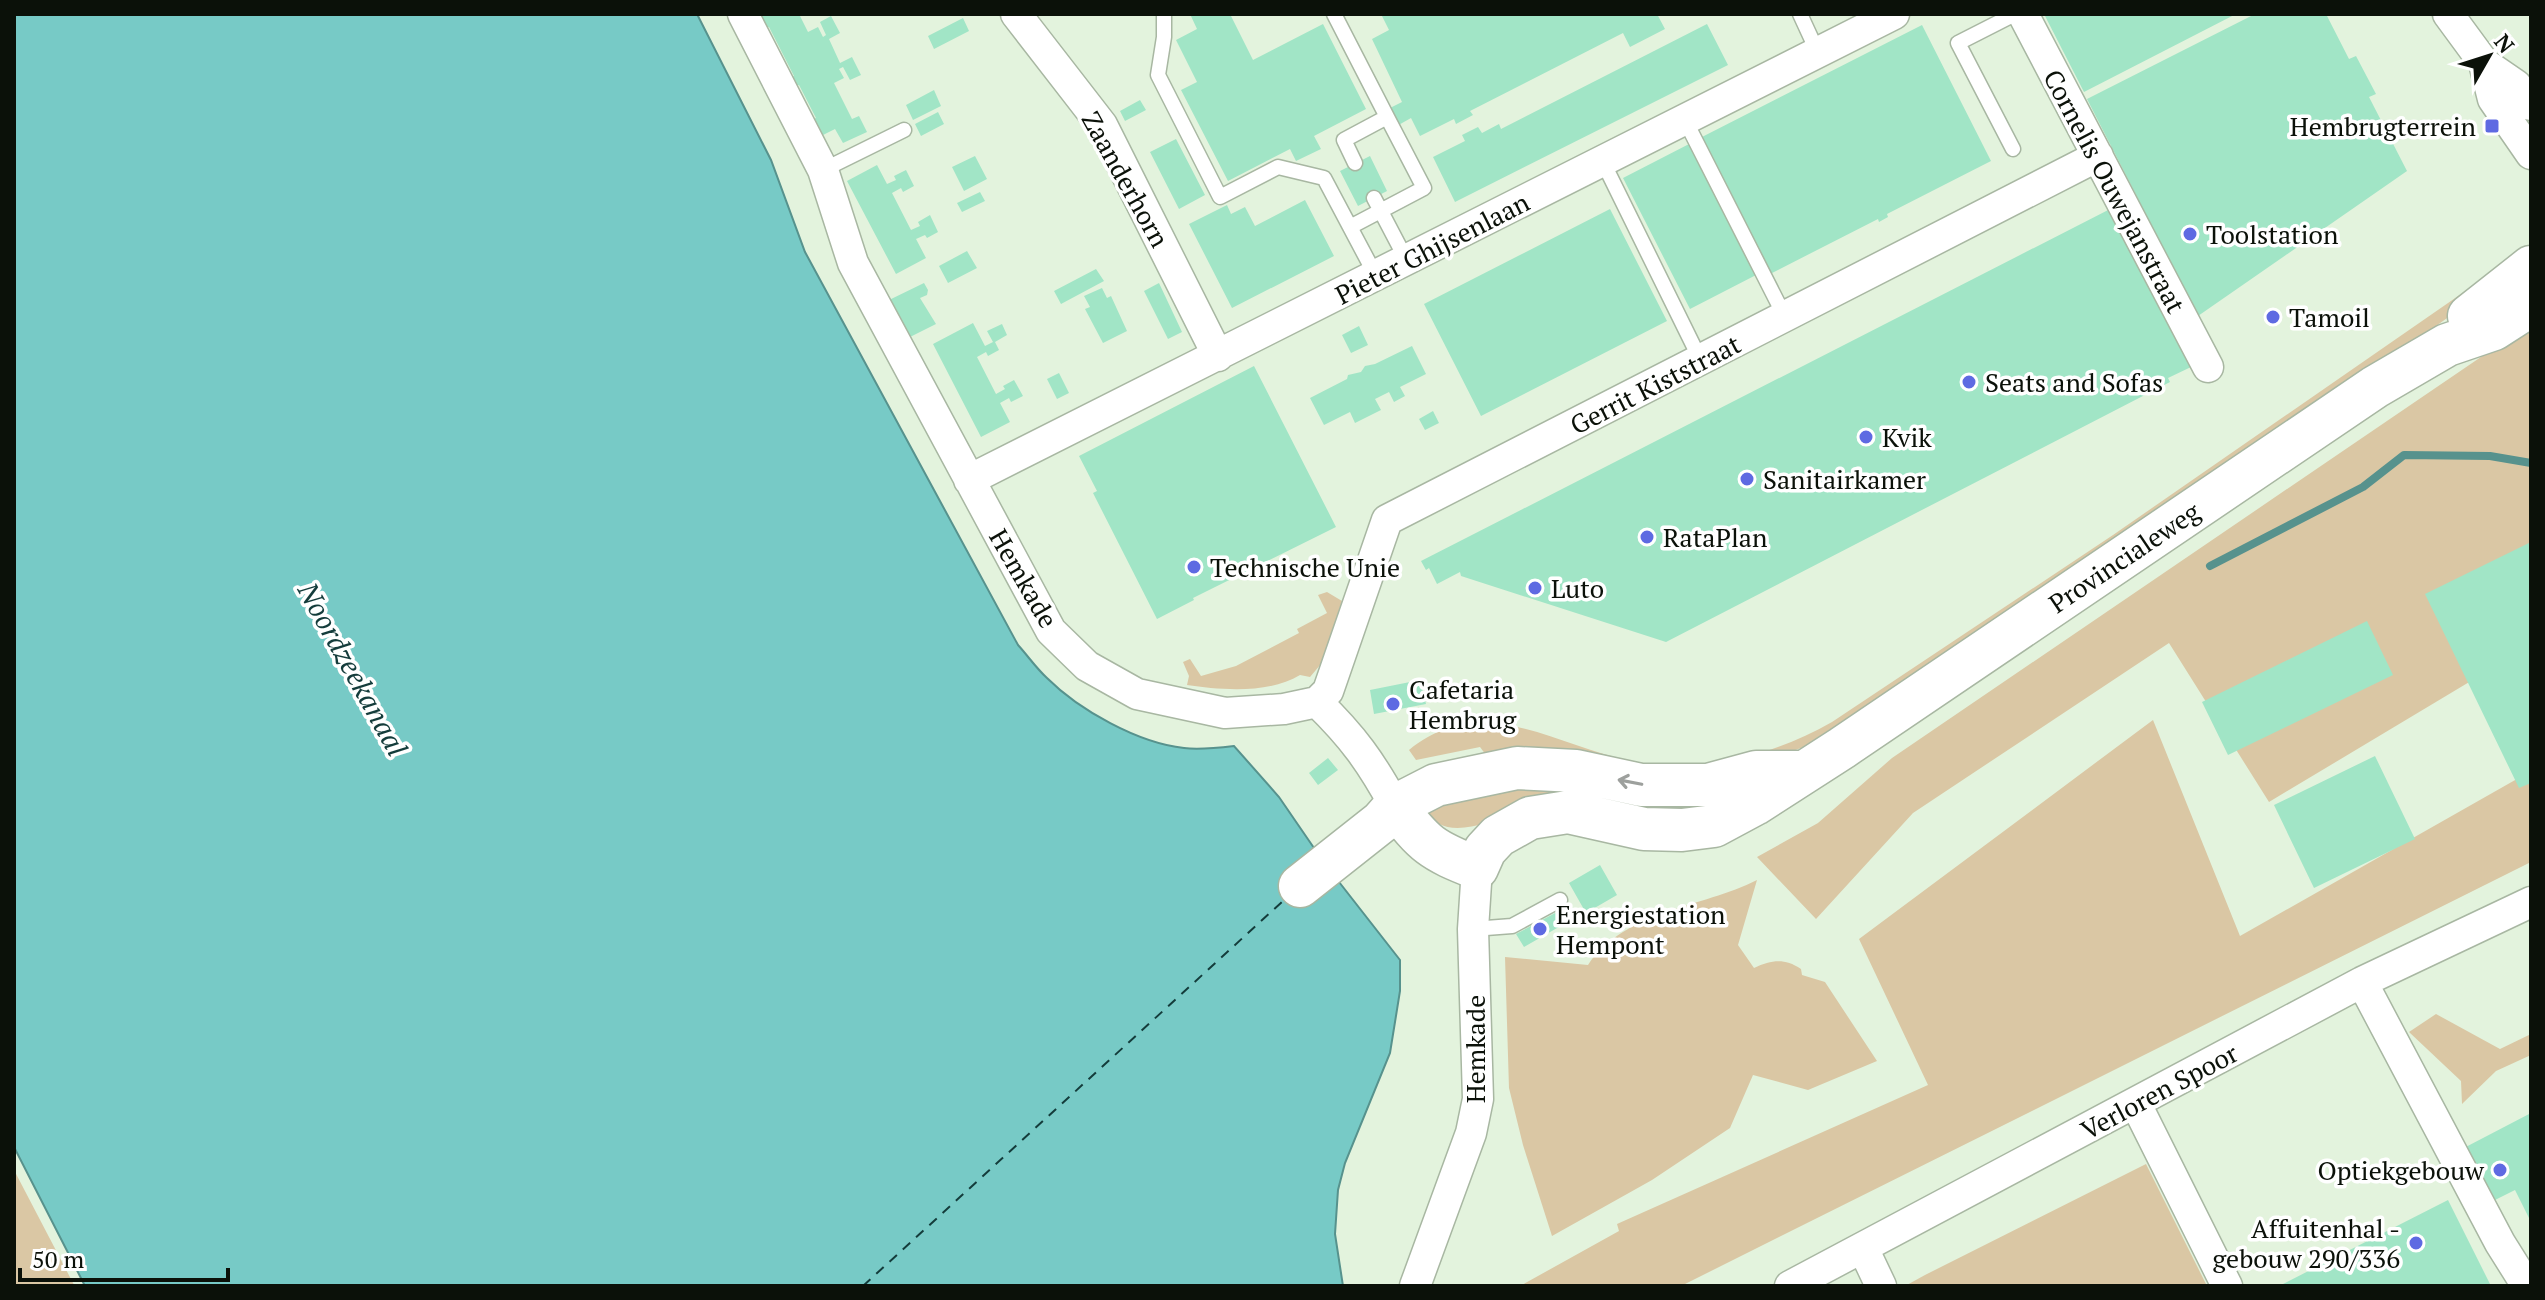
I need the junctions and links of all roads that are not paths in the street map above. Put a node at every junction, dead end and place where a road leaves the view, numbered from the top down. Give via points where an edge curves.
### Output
1 (743, 14) edge
2 (1016, 14) edge
3 (1164, 14) edge
4 (1334, 14) edge
5 (1800, 14) edge
6 (1894, 14) edge
7 (2015, 14) edge
8 (2023, 14) edge
9 (2448, 14) edge
10 (1818, 53) junction
11 (2484, 63) junction
12 (2531, 105) edge
13 (1387, 117) junction
14 (1685, 120) junction
15 (904, 130) dead end
16 (2013, 149) dead end
17 (2531, 154) edge
18 (2098, 156) junction
19 (1603, 162) junction
20 (1355, 163) dead end
21 (823, 170) junction
22 (1377, 204) junction
23 (1350, 227) junction
24 (1407, 261) junction
25 (2531, 267) edge
26 (1376, 276) junction
27 (2531, 305) edge
28 (1785, 317) junction
29 (2447, 345) junction
30 (1218, 356) junction
31 (1701, 361) junction
32 (2208, 367) dead end
33 (969, 480) junction
34 (1317, 702) junction
35 (1803, 772) junction
36 (1395, 806) junction
37 (1477, 868) junction
38 (1300, 886) dead end
39 (1560, 900) dead end
40 (2531, 902) edge
41 (1473, 929) junction
42 (2362, 982) junction
43 (2136, 1104) junction
44 (1863, 1248) junction
45 (1415, 1286) edge
46 (1790, 1286) edge
47 (1881, 1286) edge
48 (2227, 1286) edge
49 (2527, 1286) edge

1 - 21 street, Hemkade
2 - 30 street, Zaanderhorn via 1102,125
3 - 23 lane via 1158,75 1220,197 1278,167 1324,178
4 - 13 lane
5 - 10 lane
6 - 10 street, Pieter Ghijsenlaan
7 - 16 lane via 1958,43
8 - 18 street, Cornelis Ouwejanstraat
9 - 11 street
10 - 14 street, Pieter Ghijsenlaan
11 - 12 street via 2516,85
11 - 17 street via 2493,99
13 - 20 lane via 1344,140
13 - 22 lane via 1424,188
14 - 19 street, Pieter Ghijsenlaan
14 - 28 lane
15 - 21 lane
18 - 28 street, Gerrit Kiststraat
18 - 32 street, Cornelis Ouwejanstraat
19 - 24 street, Pieter Ghijsenlaan
19 - 31 lane
21 - 33 street, Hemkade via 853,263
22 - 23 lane
22 - 24 lane
23 - 26 lane
24 - 26 street, Pieter Ghijsenlaan
25 - 29 main road, Provincialeweg via 2474,310
26 - 30 street, Pieter Ghijsenlaan
27 - 29 main road, Provincialeweg via 2494,329
28 - 31 street, Gerrit Kiststraat
29 - 35 main road, Provincialeweg via 2375,387
30 - 33 street, Pieter Ghijsenlaan
31 - 34 street, Gerrit Kiststraat via 1387,520 1328,691
33 - 34 street, Hemkade via 1051,631 1087,666 1137,694 1225,713
34 - 36 street via 1349,733
35 -> 36 main road via 1756,772 1708,785 1641,785 1576,771 1517,768 1436,785
35 - 37 main road, Provincialeweg via 1714,826 1644,829 1568,812 1530,818 1498,836
36 - 37 main road via 1420,839
36 - 38 main road
37 - 41 street, Hemkade
39 - 41 lane via 1512,926
40 - 42 street, Verloren Spoor
41 - 45 street, Hemkade via 1478,1099 1471,1133
42 - 43 street, Verloren Spoor
42 - 49 street
43 - 44 street, Verloren Spoor
43 - 48 street
44 - 46 street, Verloren Spoor
44 - 47 street

